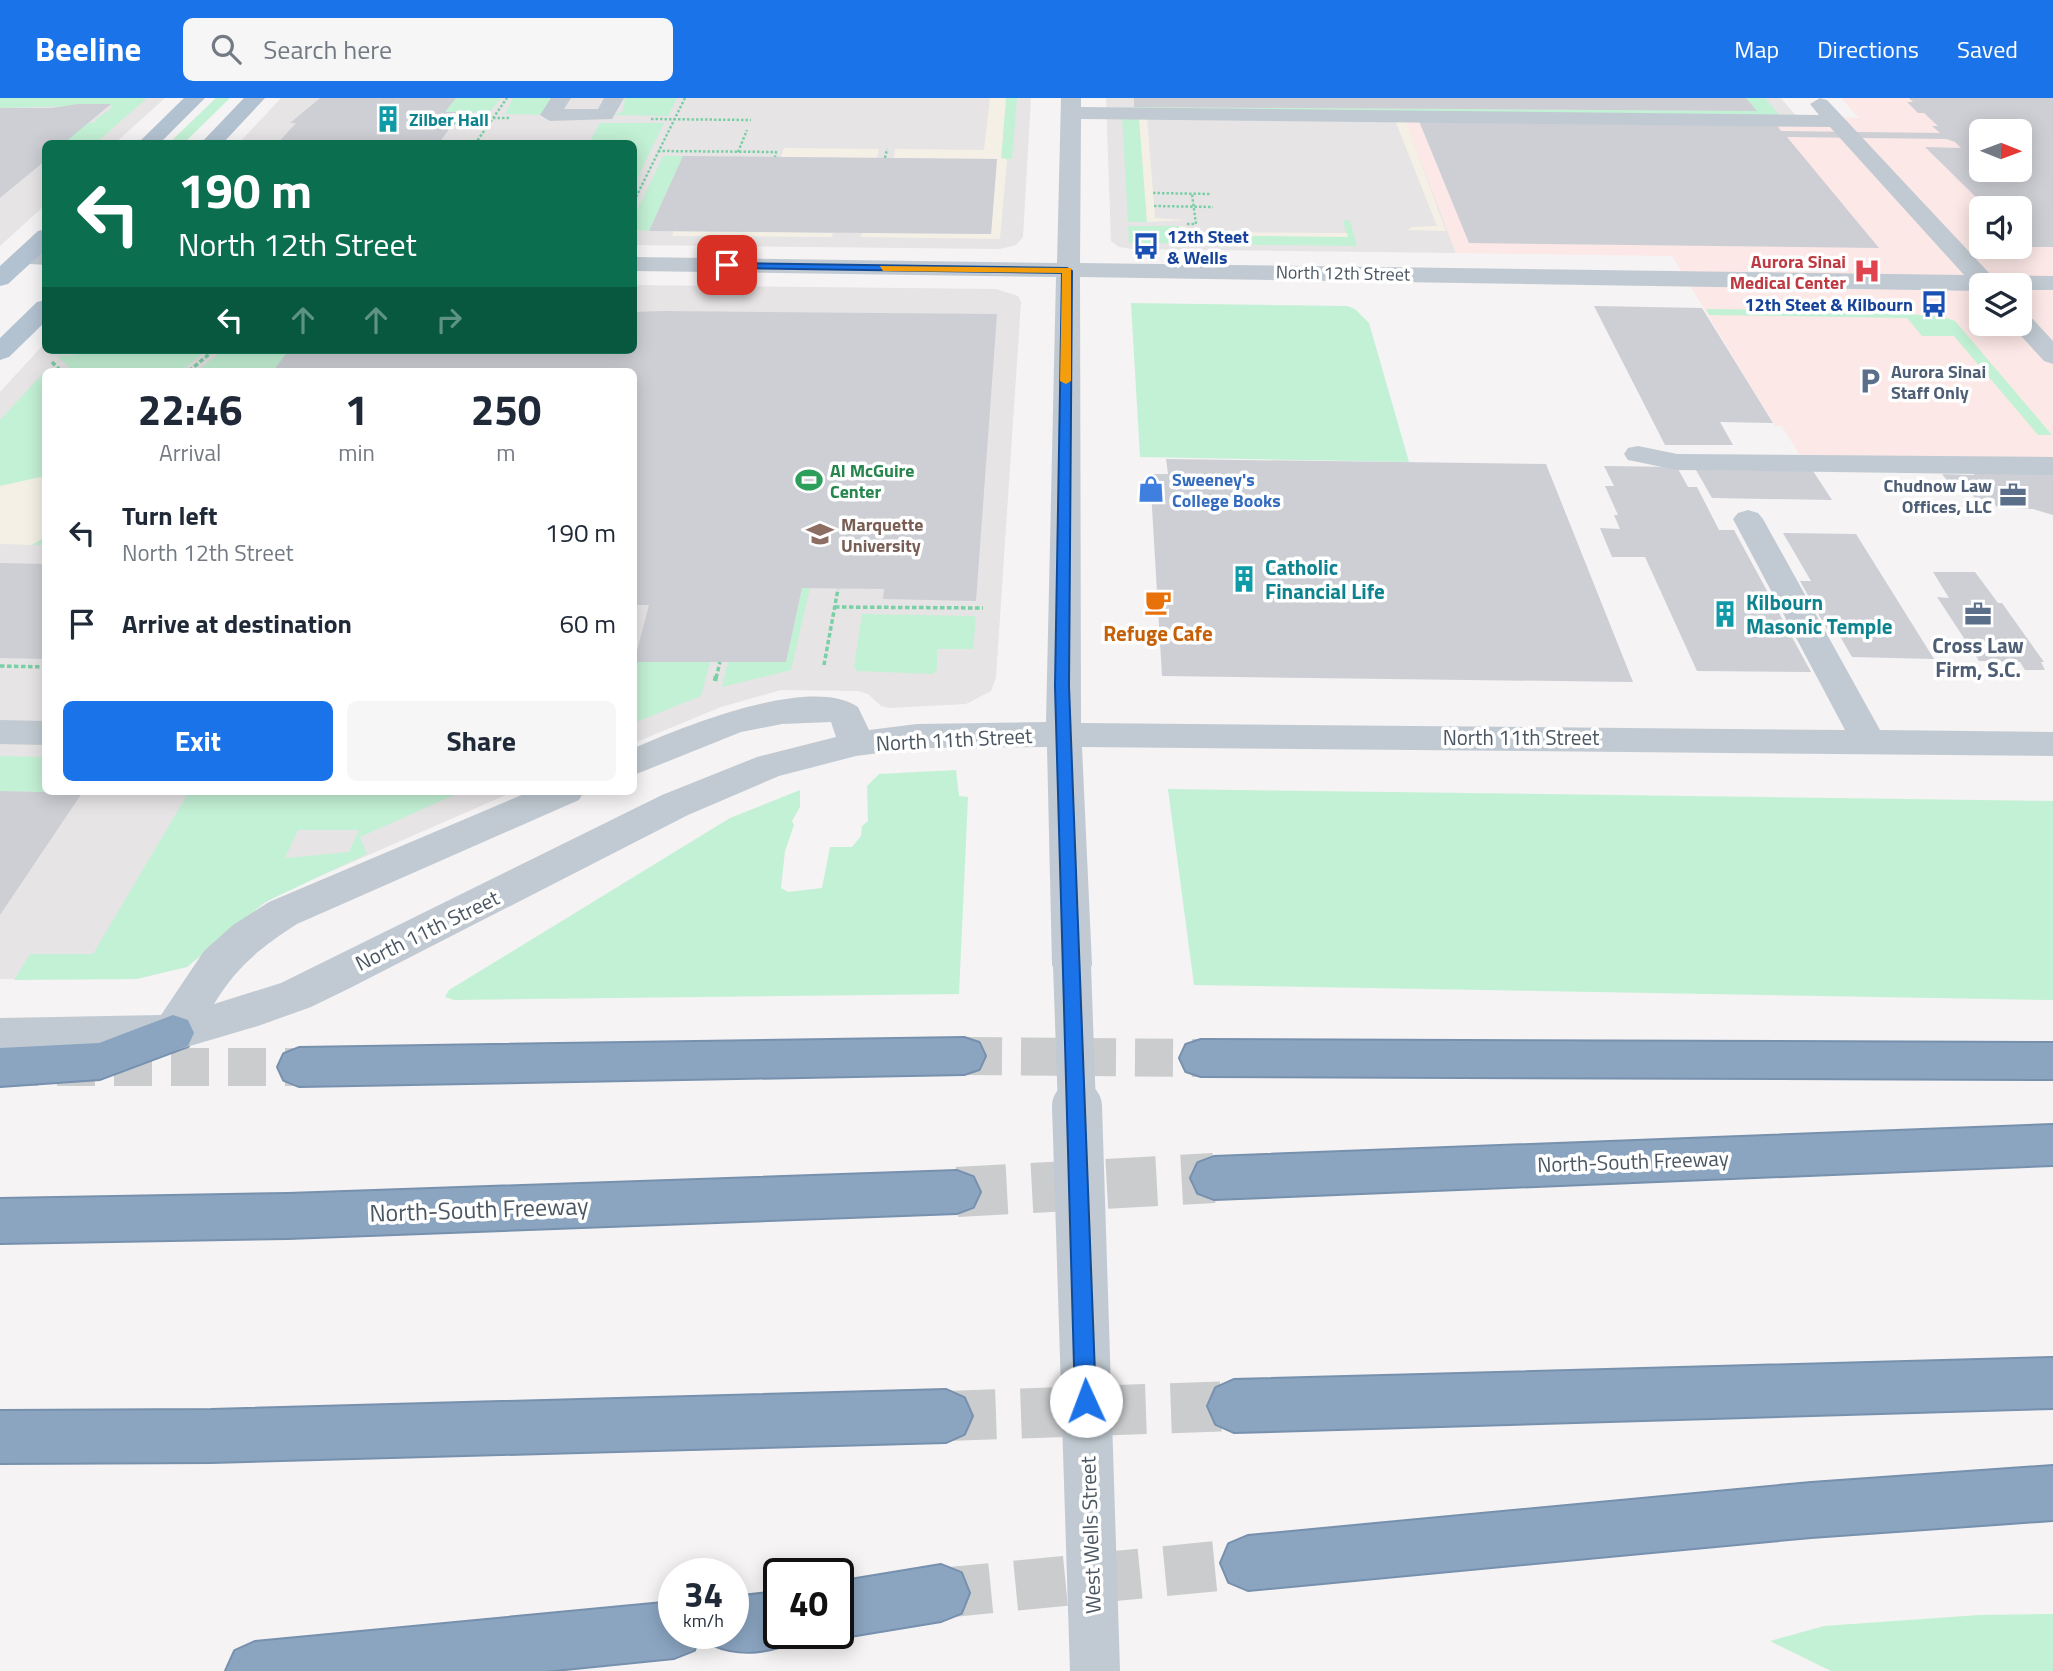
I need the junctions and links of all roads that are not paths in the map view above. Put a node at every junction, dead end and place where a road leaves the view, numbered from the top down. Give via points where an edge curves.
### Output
1 (195, 98) edge
2 (255, 98) edge
3 (561, 98) edge
4 (614, 98) edge
5 (1815, 98) edge
6 (1070, 105) edge
7 (1836, 121) junction
8 (151, 140) edge
9 (214, 140) edge
10 (34, 258) edge
11 (637, 264) edge
12 (1067, 271) junction
13 (1975, 273) edge
14 (0, 279) edge
15 (2053, 282) edge
16 (2032, 283) edge
17 (1969, 284) edge
18 (42, 311) edge
19 (2032, 333) edge
20 (0, 352) edge
21 (2053, 356) edge
22 (1638, 454) dead end
23 (2053, 466) edge
24 (1748, 519) dead end
25 (0, 732) edge
26 (42, 733) edge
27 (1065, 735) junction
28 (1869, 742) junction
29 (856, 744) junction
30 (2053, 744) edge
31 (637, 761) edge
32 (557, 795) edge
33 (173, 1033) junction
34 (0, 1035) edge
35 (964, 1056) tunnel mouth
36 (1201, 1058) tunnel mouth
37 (2053, 1061) edge
38 (0, 1067) edge
39 (299, 1067) tunnel mouth
40 (2053, 1145) edge
41 (1214, 1178) tunnel mouth
42 (957, 1192) tunnel mouth
43 (0, 1221) edge
44 (2053, 1383) edge
45 (1234, 1406) tunnel mouth
46 (947, 1416) tunnel mouth
47 (0, 1437) edge
48 (2053, 1493) edge
49 (1248, 1563) tunnel mouth
50 (942, 1593) tunnel mouth
51 (854, 1607) edge
52 (658, 1632) edge
53 (255, 1671) edge
54 (1095, 1671) edge

1 - 8 main road
2 - 9 main road
3 - 4 street via 550,115 605,115
5 - 7 street
6 - 7 street
6 - 12 street, West Wells Street
7 - 13 street
10 - 14 main road
11 - 12 street, North 12th Street
12 - 17 street, North 12th Street
12 - 27 street, West Wells Street
15 - 16 street, North 12th Street
18 - 20 main road
19 - 21 street
22 - 23 street via 1677,462
24 - 28 street
25 - 26 street
27 - 28 street, North 11th Street
27 - 29 street, North 11th Street via 928,736
27 - 54 street, West Wells Street, bridge
28 - 30 street, North 11th Street
29 - 31 street via 846,715 839,710 784,710 722,724
29 - 33 street, North 11th Street via 770,766 675,805 296,995
32 - 33 street via 283,913 247,936 218,963
33 - 34 street, North 11th Street
33 - 38 highway via 100,1061
35 - 39 highway
36 - 37 highway
40 - 41 highway, North-South Freeway
42 - 43 highway, North-South Freeway via 288,1216
44 - 45 highway
46 - 47 highway via 211,1436
48 - 49 highway via 1811,1510
50 - 51 highway
52 - 53 highway

